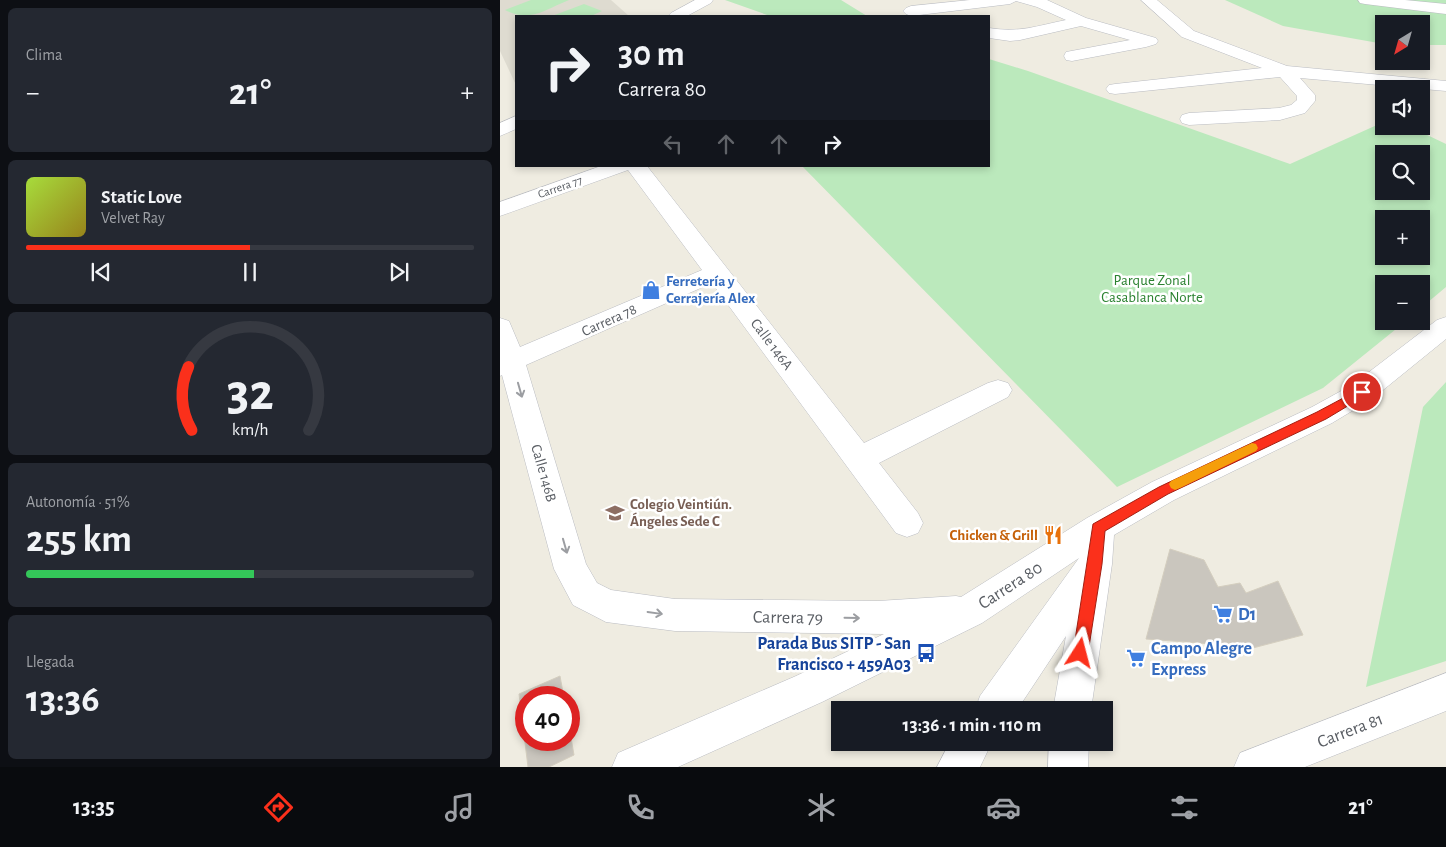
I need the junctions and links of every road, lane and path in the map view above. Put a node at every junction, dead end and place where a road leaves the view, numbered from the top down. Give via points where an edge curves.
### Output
1 (706, 0) edge
2 (1010, 0) edge
3 (1023, 0) edge
4 (1148, 0) edge
5 (1365, 0) edge
6 (1446, 9) edge
7 (911, 11) dead end
8 (678, 15) edge
9 (1081, 21) junction
10 (990, 33) edge
11 (1188, 34) junction
12 (1150, 41) junction
13 (1072, 56) dead end
14 (1284, 71) junction
15 (1446, 86) edge
16 (1115, 89) dead end
17 (1189, 119) dead end
18 (515, 122) edge
19 (500, 130) edge
20 (618, 167) edge
21 (637, 167) edge
22 (500, 208) edge
23 (717, 272) junction
24 (1446, 326) edge
25 (500, 327) edge
26 (506, 364) edge
27 (998, 390) dead end
28 (859, 459) junction
29 (907, 523) dead end
30 (1098, 528) junction
31 (1095, 564) junction
32 (606, 606) joint
33 (970, 611) junction
34 (1446, 692) edge
35 (1000, 701) edge
36 (1073, 701) edge
37 (967, 751) edge
38 (1069, 751) edge
39 (632, 767) edge
40 (957, 767) edge
41 (1068, 767) edge
42 (1254, 767) edge

1 - 8 street
2 - 7 street
3 - 9 street via 1055,8
4 - 11 street
5 - 6 street
9 - 10 street via 1010,36
9 - 12 street
11 - 12 street
11 - 14 street
12 - 13 street
14 - 15 street
14 - 16 street
14 - 17 street via 1306,95 1306,101 1298,109 1280,114
18 - 19 street
20 - 22 street, Carrera 77
21 - 23 street, Calle 146A
23 - 26 street, Carrera 78
23 - 28 street, Calle 146A
24 - 30 street, Carrera 80 via 1362,392 1322,416 1163,490
25 - 26 street, Calle 146B
26 -> 32 street, Calle 146B via 571,569 585,594
27 - 28 street
28 - 29 street, Calle 146A
30 - 31 street
30 - 33 street, Carrera 80
31 - 35 street
31 - 36 street
32 -> 33 street, Carrera 79 via 675,615 781,617 878,618
33 - 39 street, Carrera 80 via 809,689
34 - 42 street, Carrera 81
37 - 40 street
38 - 41 street

